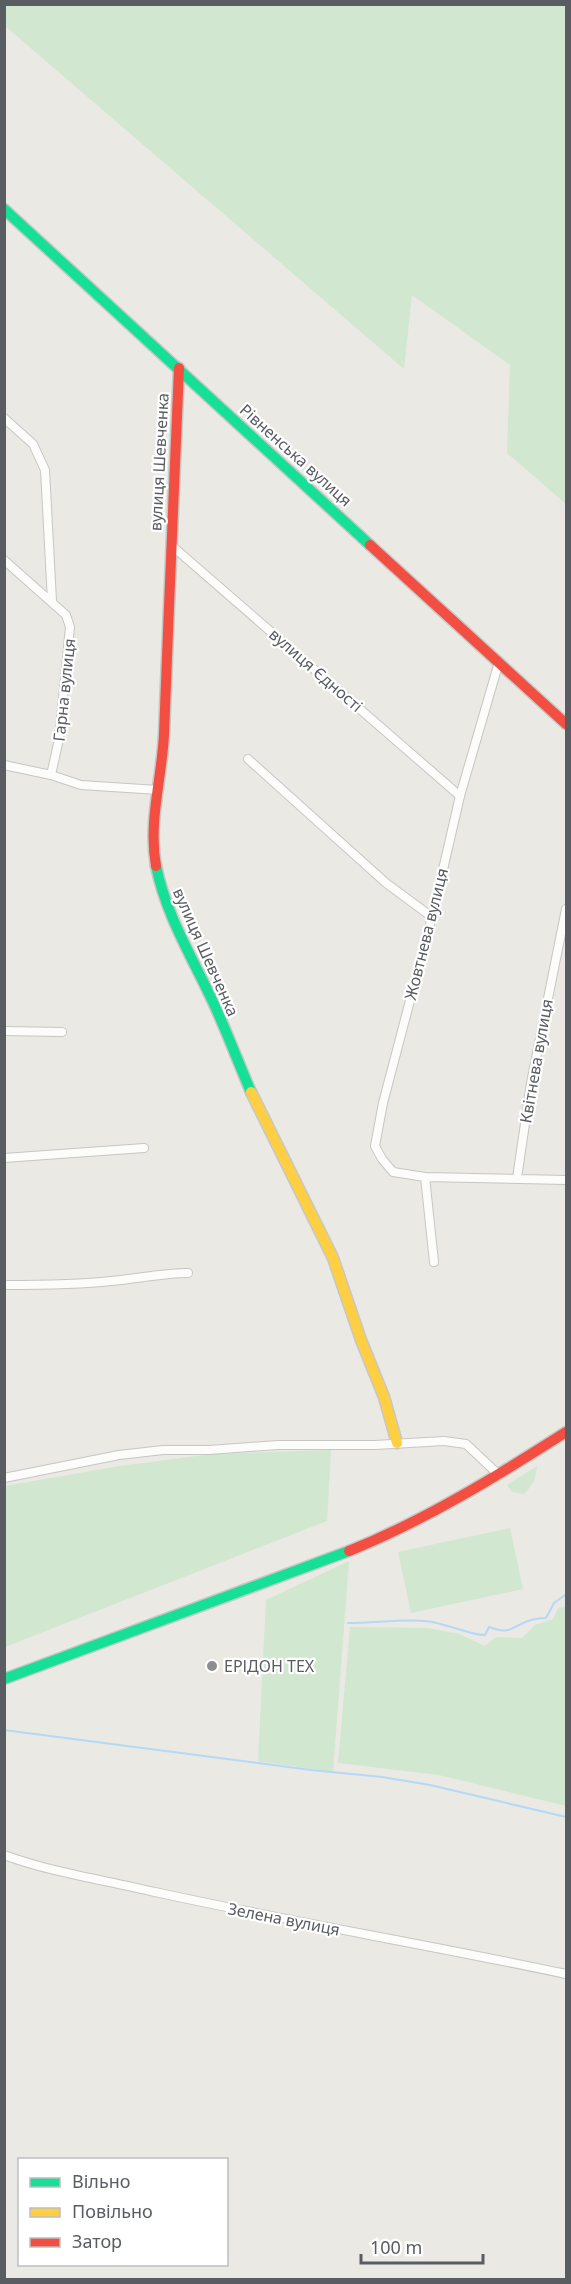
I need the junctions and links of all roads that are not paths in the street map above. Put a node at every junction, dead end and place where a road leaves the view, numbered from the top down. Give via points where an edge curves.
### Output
1 (4, 209) edge
2 (178, 368) junction
3 (4, 418) edge
4 (171, 545) junction
5 (4, 560) edge
6 (52, 602) junction
7 (499, 662) junction
8 (567, 724) edge
9 (248, 759) dead end
10 (4, 765) edge
11 (51, 775) junction
12 (158, 790) junction
13 (460, 796) junction
14 (567, 909) edge
15 (432, 917) junction
16 (4, 1031) edge
17 (62, 1032) dead end
18 (144, 1148) dead end
19 (4, 1158) edge
20 (425, 1177) junction
21 (516, 1178) junction
22 (567, 1180) edge
23 (434, 1262) dead end
24 (188, 1273) dead end
25 (4, 1285) edge
26 (567, 1432) edge
27 (397, 1443) junction
28 (499, 1475) junction
29 (4, 1479) edge
30 (4, 1679) edge
31 (4, 1855) edge
32 (567, 1974) edge

1 - 2 main road, Рівненська вулиця
2 - 4 main road, вулиця Шевченка
2 - 7 main road, Рівненська вулиця
3 - 6 street via 33,444 45,470
4 - 12 main road, вулиця Шевченка via 164,737
4 - 13 street, вулиця Єдності
5 - 6 street, Гарна вулиця
6 - 11 street, Гарна вулиця via 66,615 70,627 59,739
7 - 8 main road, Рівненська вулиця
7 - 13 street, Жовтнева вулиця
9 - 15 street via 386,883
10 - 11 street
11 - 12 street via 81,785
12 - 27 main road, вулиця Шевченка via 153,849 172,920 333,1258
13 - 15 street, Жовтнева вулиця
14 - 21 street, Квітнева вулиця via 533,1072
15 - 20 street, Жовтнева вулиця via 382,1103 375,1146 393,1172
16 - 17 street
18 - 19 street
20 - 21 street, Жовтнева вулиця
20 - 23 street
21 - 22 street, Жовтнева вулиця
24 - 25 street via 85,1283
26 - 28 main road
27 - 28 street via 444,1440 466,1444
27 - 29 street via 163,1450
28 - 30 main road via 369,1543
31 - 32 street, Зелена вулиця via 220,1906

